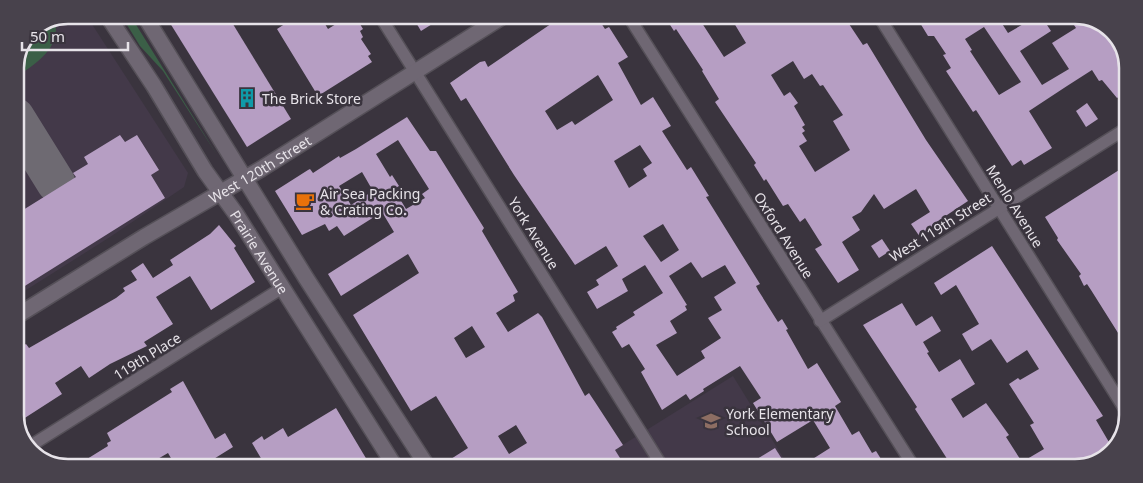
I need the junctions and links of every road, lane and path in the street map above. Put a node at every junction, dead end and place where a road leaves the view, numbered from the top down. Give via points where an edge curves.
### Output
1 (113, 24) edge
2 (150, 24) edge
3 (385, 24) edge
4 (491, 24) edge
5 (633, 24) edge
6 (884, 24) edge
7 (415, 72) junction
8 (1119, 133) edge
9 (244, 177) junction
10 (221, 191) junction
11 (998, 208) junction
12 (282, 288) junction
13 (24, 311) edge
14 (820, 321) junction
15 (1119, 400) edge
16 (34, 443) edge
17 (390, 459) edge
18 (422, 459) edge
19 (658, 459) edge
20 (909, 459) edge

1 - 10 main road, Prairie Avenue via 205,171
2 - 9 main road, Prairie Avenue
3 - 7 street, York Avenue
4 - 7 main road, West 120th Street
5 - 14 street, Oxford Avenue
6 - 11 street, Menlo Avenue
7 - 9 main road, West 120th Street
7 - 19 street, York Avenue
8 - 11 street, West 119th Street
9 - 10 main road, West 120th Street
9 - 18 main road, Prairie Avenue
10 - 12 main road, Prairie Avenue
10 - 13 main road, West 120th Street
11 - 14 street, West 119th Street
11 - 15 street, Menlo Avenue
12 - 16 street, 119th Place
12 - 17 main road, Prairie Avenue
14 - 20 street, Oxford Avenue

